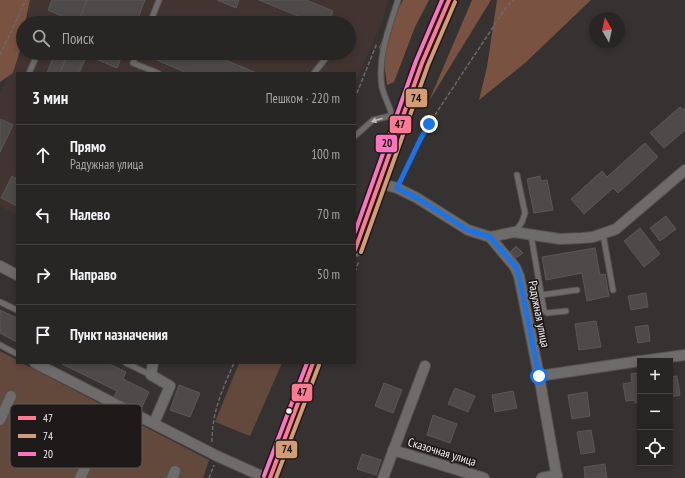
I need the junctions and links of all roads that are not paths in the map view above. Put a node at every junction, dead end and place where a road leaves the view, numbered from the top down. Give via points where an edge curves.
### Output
1 (160, 0) edge
2 (398, 0) edge
3 (449, 0) edge
4 (153, 16) edge
5 (35, 60) edge
6 (134, 60) edge
7 (324, 60) edge
8 (29, 72) edge
9 (156, 72) edge
10 (315, 72) edge
11 (398, 114) junction
12 (356, 135) edge
13 (685, 170) edge
14 (517, 175) dead end
15 (379, 183) junction
16 (514, 232) junction
17 (358, 233) edge
18 (603, 234) junction
19 (531, 235) junction
20 (490, 237) junction
21 (356, 244) edge
22 (0, 266) edge
23 (16, 274) edge
24 (577, 290) dead end
25 (613, 290) dead end
26 (541, 295) junction
27 (0, 302) edge
28 (16, 310) edge
29 (566, 311) dead end
30 (0, 345) edge
31 (16, 353) edge
32 (685, 355) edge
33 (662, 358) edge
34 (637, 361) edge
35 (36, 364) edge
36 (128, 364) edge
37 (153, 364) edge
38 (314, 364) edge
39 (425, 366) dead end
40 (151, 375) junction
41 (539, 376) junction
42 (11, 396) dead end
43 (116, 404) edge
44 (142, 417) edge
45 (0, 420) edge
46 (154, 423) junction
47 (393, 450) junction
48 (85, 468) edge
49 (557, 476) edge
50 (80, 478) edge
51 (266, 478) edge
52 (270, 478) edge
53 (383, 478) edge
54 (484, 478) edge
55 (542, 478) edge

1 - 4 lane
2 - 11 lane via 380,65 384,94 389,105
3 - 11 street
5 - 8 lane
6 - 9 lane via 133,63
7 - 10 lane
11 -> 12 lane via 373,120
11 - 15 street
13 - 18 street via 616,229
14 - 16 lane via 525,213
15 - 17 street
15 - 20 street via 397,188 468,230
16 - 19 street
16 - 20 street
17 - 21 street
18 - 19 street via 560,239
18 - 25 lane
19 - 26 lane
20 - 41 street, Радужная улица via 516,267
22 - 23 street
24 - 26 lane
26 - 29 lane via 544,311 547,313
27 - 28 lane
30 - 31 lane
32 - 33 street
34 - 41 street
35 - 43 street
36 - 40 lane
37 - 40 street
38 - 52 street
39 - 47 street
40 - 46 street via 170,386
41 - 49 street, Радужная улица
42 - 45 street
44 - 46 street
46 - 51 street
47 - 53 street
47 - 54 street, Сказочная улица
48 - 50 street
49 - 55 street

